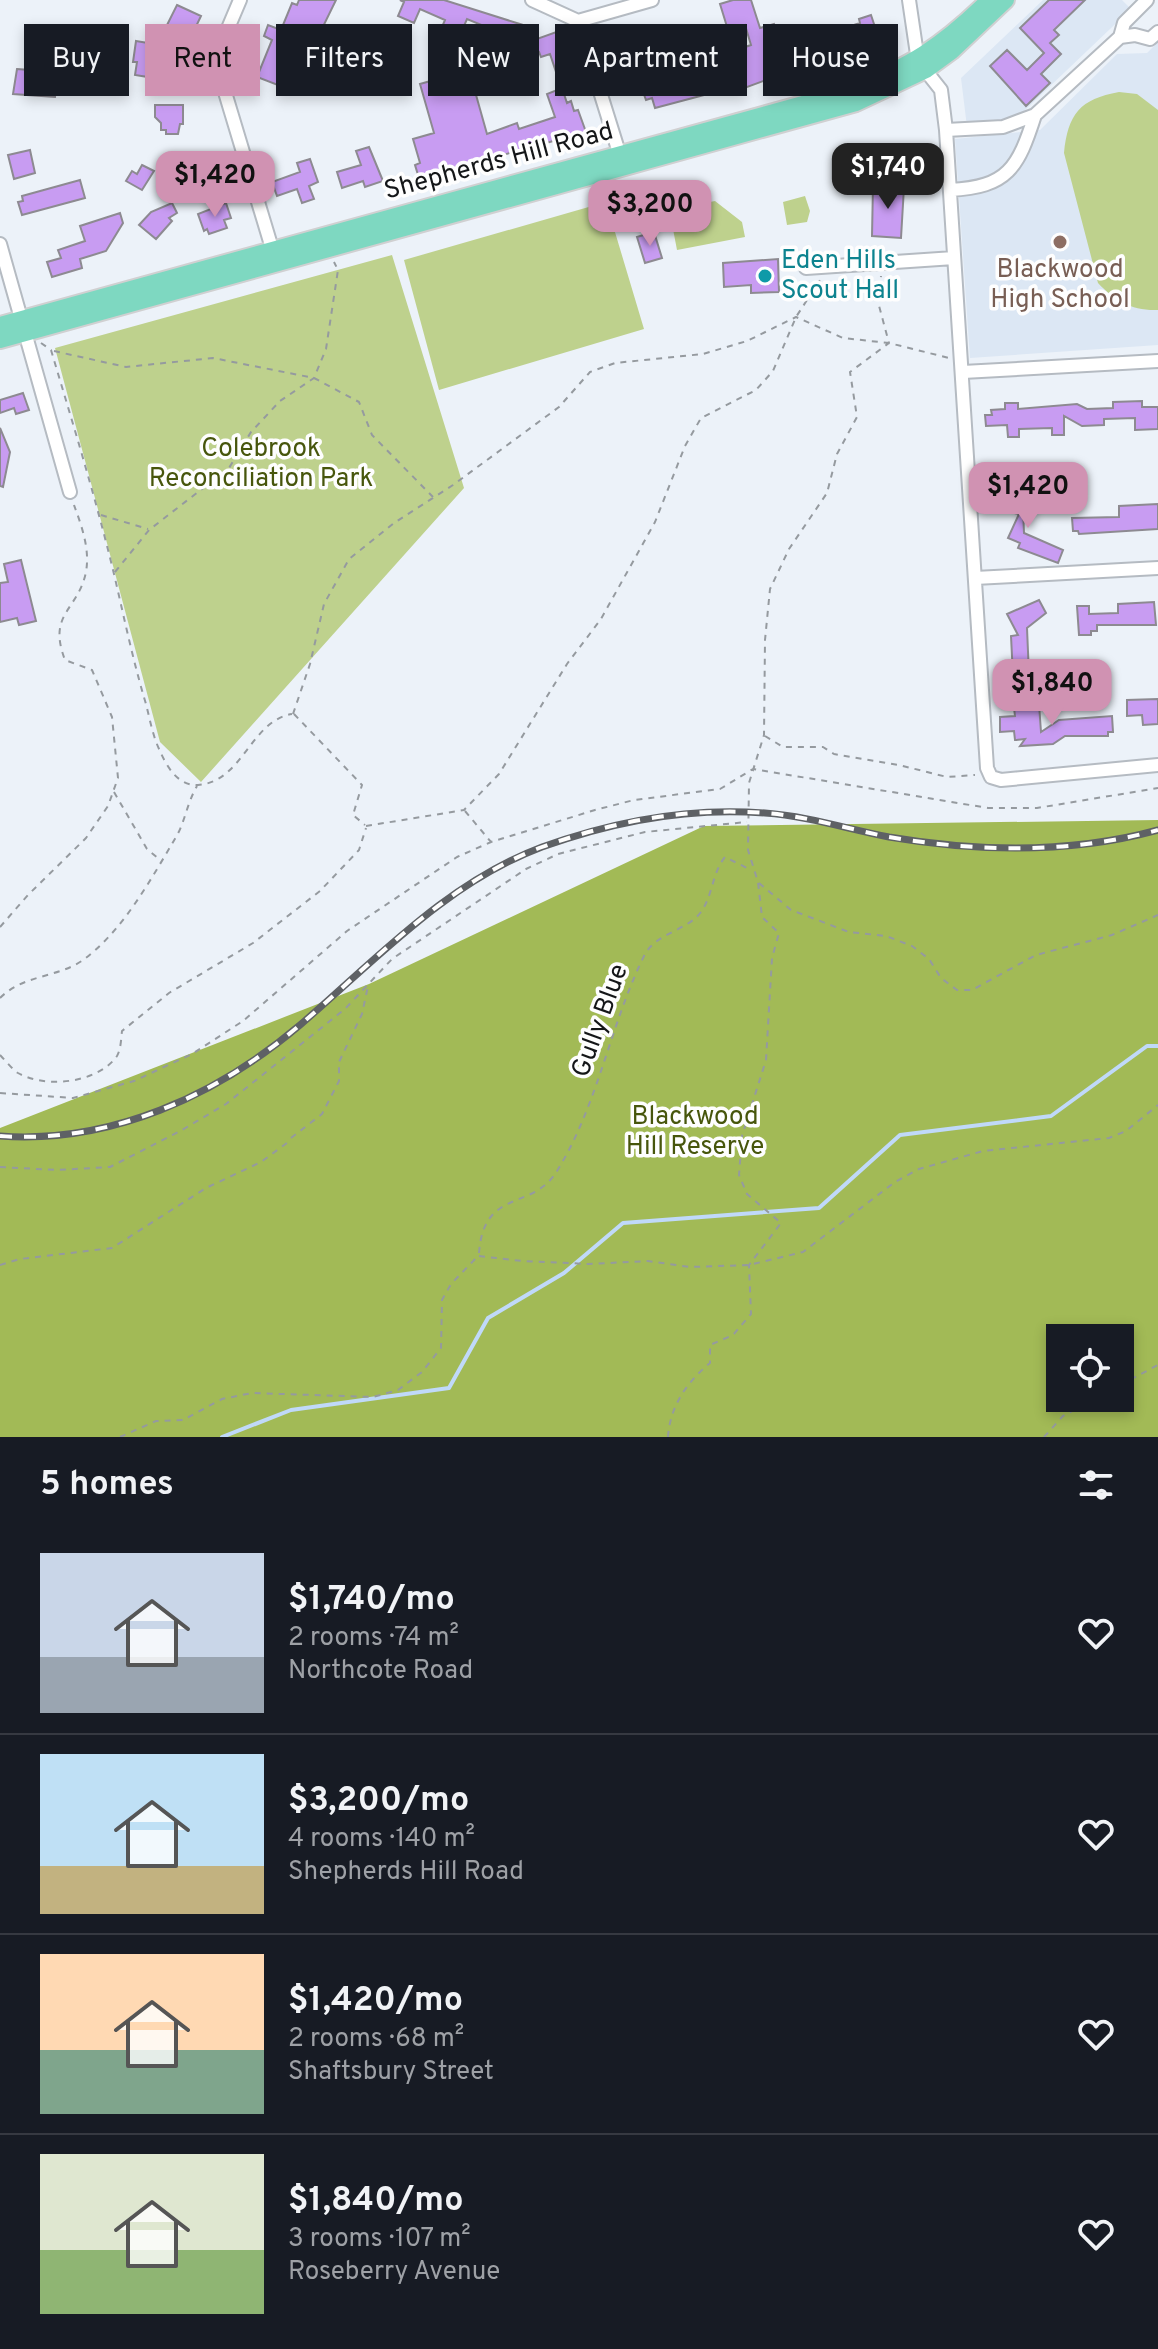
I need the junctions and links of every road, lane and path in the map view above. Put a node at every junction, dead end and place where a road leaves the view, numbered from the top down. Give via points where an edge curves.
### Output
1 (240, 0) edge
2 (532, 0) edge
3 (652, 0) edge
4 (909, 0) edge
5 (989, 0) edge
6 (1006, 0) edge
7 (1147, 0) edge
8 (578, 21) junction
9 (1158, 32) edge
10 (1120, 37) junction
11 (922, 66) junction
12 (1035, 115) junction
13 (946, 130) junction
14 (622, 160) junction
15 (950, 190) junction
16 (0, 244) edge
17 (329, 249) junction
18 (275, 258) junction
19 (954, 258) junction
20 (883, 263) junction
21 (827, 266) junction
22 (806, 268) dead end
23 (796, 317) junction
24 (0, 325) edge
25 (23, 326) junction
26 (0, 340) edge
27 (889, 343) junction
28 (51, 350) junction
29 (962, 357) junction
30 (1158, 361) edge
31 (963, 372) junction
32 (314, 378) junction
33 (70, 492) joint
34 (434, 498) junction
35 (98, 514) junction
36 (149, 530) junction
37 (1158, 568) edge
38 (114, 573) junction
39 (975, 578) junction
40 (293, 714) junction
41 (764, 735) junction
42 (1158, 765) edge
43 (753, 769) junction
44 (991, 777) junction
45 (197, 785) junction
46 (1158, 788) edge
47 (113, 791) junction
48 (464, 810) junction
49 (748, 822) junction
50 (366, 826) junction
51 (491, 842) junction
52 (160, 860) junction
53 (752, 870) junction
54 (758, 882) junction
55 (1158, 915) edge
56 (0, 927) edge
57 (369, 984) junction
58 (0, 998) edge
59 (0, 1055) edge
60 (0, 1093) edge
61 (1158, 1105) edge
62 (291, 1140) dead end
63 (269, 1155) junction
64 (0, 1167) edge
65 (479, 1256) junction
66 (0, 1265) edge
67 (749, 1265) junction
68 (1158, 1365) edge
69 (1134, 1378) edge
70 (1070, 1412) edge
71 (120, 1437) edge
72 (668, 1437) edge
73 (1044, 1437) edge

1 - 18 street via 215,59
2 - 8 street
3 - 8 street
4 - 11 street
5 - 11 main road, Shepherds Hill Road
6 - 11 main road, Shepherds Hill Road via 952,51
7 - 10 street via 1124,23
8 - 14 street
9 - 10 street via 1150,39
10 - 12 street
11 - 13 street via 941,90
11 - 14 main road, Shepherds Hill Road via 856,103
12 - 13 street via 1003,127
12 - 15 street via 1009,171 990,186
13 - 15 street
14 - 17 main road, Shepherds Hill Road
14 - 18 main road, Shepherds Hill Road via 322,236
15 - 19 street
16 - 25 street
17 - 18 main road, Shepherds Hill Road
17 - 32 path via 338,270 335,302
18 - 25 main road, Shepherds Hill Road
19 - 20 street
19 - 29 street
20 - 21 street
20 - 27 path via 878,302
21 - 22 street
21 - 23 path
23 - 27 path via 843,338
23 - 34 path via 747,341 703,354 615,363 590,372 559,407
23 - 48 path via 765,381 701,418 655,522 601,619 499,774
24 - 25 main road, Shepherds Hill Road
25 - 26 main road, Shepherds Hill Road
25 - 28 path
25 - 33 street
27 - 29 path via 944,358
27 - 41 path via 850,372 857,417 837,454 827,493 789,549 770,589
28 - 32 path via 126,367 213,358
28 - 35 path
29 - 31 street
30 - 31 street
31 - 39 street
32 - 34 path via 359,402 372,435
32 - 36 path via 280,401 251,432 229,468
33 - 47 path via 86,541 86,573 61,619 57,639 65,660 92,670 112,717 118,778
34 - 40 path via 349,559 324,604
35 - 36 path
35 - 38 path
36 - 38 path
37 - 39 street
38 - 45 path via 158,748 170,771 184,783
39 - 44 street
40 - 45 path via 262,730 219,779
40 - 50 path via 362,785 353,815
41 - 43 path
41 - 44 path via 783,747 823,747 834,754 947,777
42 - 44 street
43 - 46 path via 988,808 1037,808
43 - 49 path
43 - 51 path via 720,789 634,800
45 - 52 path via 178,835
47 - 52 path via 147,849
47 - 56 path via 86,838
48 - 50 path
48 - 51 path
49 - 53 path
49 - 57 path via 645,832 558,854 526,869 420,939
50 - 59 path via 359,850 320,891 122,1031 118,1054 102,1070 71,1081 42,1081 18,1073
51 - 60 path via 457,857 347,931 243,1021 192,1054 134,1081 73,1098
52 - 58 path via 109,936 80,962 11,987
53 - 54 path
53 - 65 path, Gully Blue via 725,857 699,915 646,951 624,998 594,1092 560,1165 543,1186 488,1217
54 - 55 path via 791,910 849,932 886,936 912,946 957,990 972,990 1036,955 1112,935
54 - 67 path via 762,917 779,933 772,958 766,1060 742,1136 739,1175 747,1194 781,1223
57 - 63 path via 362,1014 339,1062 339,1081 322,1114
57 - 64 path via 226,1104 110,1167
61 - 67 path via 1109,1138 983,1151 919,1169 803,1252
62 - 63 path
63 - 66 path via 112,1248
65 - 67 path via 589,1264
65 - 71 path via 442,1300 441,1348 398,1390 373,1397 252,1393
67 - 72 path via 751,1314 733,1335 710,1345 710,1363 689,1379 669,1420
68 - 69 path
70 - 73 path

